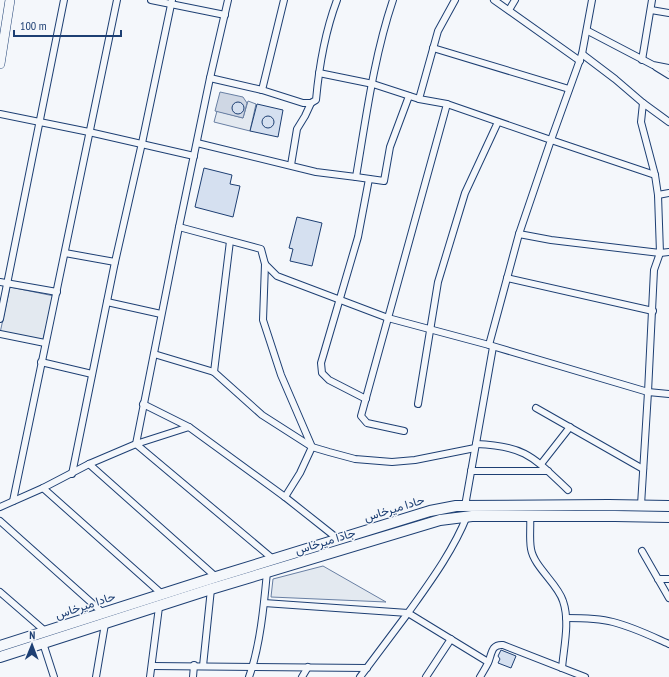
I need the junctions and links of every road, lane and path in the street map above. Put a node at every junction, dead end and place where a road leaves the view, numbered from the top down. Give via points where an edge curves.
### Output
1 (10, 0) edge
2 (64, 0) edge
3 (117, 0) edge
4 (151, 0) edge
5 (228, 0) edge
6 (284, 0) edge
7 (337, 0) edge
8 (394, 0) edge
9 (456, 0) edge
10 (494, 0) edge
11 (515, 0) edge
12 (592, 0) edge
13 (652, 0) edge
14 (171, 2) edge
15 (508, 10) junction
16 (650, 10) junction
17 (669, 13) edge
18 (225, 15) junction
19 (588, 31) junction
20 (433, 48) junction
21 (581, 57) junction
22 (642, 60) junction
23 (0, 64) edge
24 (653, 66) junction
25 (669, 68) edge
26 (318, 73) junction
27 (669, 75) edge
28 (210, 78) junction
29 (372, 84) junction
30 (568, 89) junction
31 (262, 90) junction
32 (409, 96) junction
33 (419, 99) junction
34 (311, 103) junction
35 (642, 103) junction
36 (447, 104) junction
37 (0, 114) edge
38 (40, 121) junction
39 (498, 122) junction
40 (669, 122) edge
41 (89, 132) junction
42 (551, 140) junction
43 (142, 143) junction
44 (197, 143) junction
45 (194, 156) junction
46 (290, 165) junction
47 (656, 175) junction
48 (356, 177) junction
49 (369, 179) junction
50 (669, 193) edge
51 (658, 194) junction
52 (179, 227) junction
53 (519, 234) junction
54 (230, 241) junction
55 (669, 252) edge
56 (65, 253) junction
57 (660, 253) junction
58 (115, 262) junction
59 (265, 264) junction
60 (507, 278) junction
61 (0, 282) edge
62 (8, 283) junction
63 (57, 292) junction
64 (339, 299) junction
65 (107, 302) junction
66 (653, 311) junction
67 (161, 314) junction
68 (388, 318) junction
69 (0, 319) edge
70 (430, 330) junction
71 (0, 334) edge
72 (45, 343) junction
73 (491, 346) junction
74 (154, 354) junction
75 (41, 362) junction
76 (214, 372) junction
77 (92, 374) junction
78 (648, 392) junction
79 (669, 394) edge
80 (366, 399) junction
81 (143, 404) junction
82 (418, 404) dead end
83 (536, 408) dead end
84 (189, 427) junction
85 (570, 427) junction
86 (404, 431) dead end
87 (136, 444) junction
88 (476, 446) junction
89 (312, 447) junction
90 (89, 464) junction
91 (541, 464) junction
92 (643, 469) junction
93 (472, 471) junction
94 (548, 471) junction
95 (72, 474) junction
96 (43, 488) junction
97 (568, 490) dead end
98 (285, 497) junction
99 (13, 501) junction
100 (641, 505) junction
101 (466, 506) junction
102 (669, 506) edge
103 (0, 507) edge
104 (530, 515) junction
105 (468, 516) junction
106 (669, 517) edge
107 (0, 521) edge
108 (338, 538) junction
109 (642, 551) dead end
110 (273, 559) junction
111 (267, 572) junction
112 (216, 576) junction
113 (658, 579) junction
114 (669, 579) edge
115 (211, 590) junction
116 (0, 592) edge
117 (162, 594) junction
118 (669, 598) edge
119 (264, 603) junction
120 (158, 607) junction
121 (103, 613) junction
122 (408, 613) junction
123 (566, 618) junction
124 (105, 624) junction
125 (45, 631) junction
126 (451, 639) junction
127 (43, 643) junction
128 (669, 644) edge
129 (0, 646) edge
130 (0, 657) edge
131 (488, 662) junction
132 (194, 665) junction
133 (152, 666) junction
134 (203, 666) junction
135 (253, 666) junction
136 (308, 667) junction
137 (366, 668) junction
138 (562, 668) junction
139 (54, 677) edge
140 (96, 677) edge
141 (150, 677) edge
142 (193, 677) edge
143 (249, 677) edge
144 (302, 677) edge
145 (360, 677) edge
146 (426, 677) edge
147 (480, 677) edge
148 (585, 677) edge

1 - 23 main road
2 - 38 street
3 - 41 street
4 - 14 street
5 - 18 street
6 - 31 street
7 - 26 street
8 - 29 street via 386,21
9 - 20 street via 442,22
10 - 15 street
11 - 15 street
12 - 19 street
13 - 16 street
14 - 18 street
14 - 43 street
15 - 21 street
16 - 17 street
16 - 22 street
18 - 28 street
19 - 21 street
19 - 22 street
20 - 30 street
20 - 33 street
21 - 30 street
21 - 35 street via 615,79
22 - 24 street
24 - 25 street
24 - 27 street
26 - 29 street
26 - 34 street via 316,100
28 - 31 street
28 - 44 street
29 - 32 street
29 - 48 street
30 - 42 street
31 - 34 street via 303,103
32 - 33 street
32 - 49 street via 390,147 385,179
33 - 36 street
34 - 46 street via 297,129
35 - 40 street
35 - 47 street via 641,122
36 - 39 street
36 - 68 street
37 - 38 street
38 - 41 street
38 - 62 street
39 - 42 street
39 - 70 street via 465,193 438,282
41 - 43 street
41 - 56 street
42 - 47 street
42 - 53 street
43 - 45 street
43 - 58 street
44 - 45 street
44 - 46 street
45 - 52 street
46 - 48 street via 316,172
47 - 51 street
48 - 49 street
49 - 64 street via 358,237
50 - 51 street
51 - 57 street
52 - 54 street
52 - 67 street
53 - 57 street
53 - 60 street
54 - 59 street via 261,249
54 - 76 street
55 - 57 street
56 - 58 street
56 - 63 street
57 - 66 street via 654,270
58 - 65 street
59 - 64 street via 277,276
59 - 89 street via 263,320 281,375
60 - 66 street
60 - 73 street
61 - 62 street
62 - 63 street
62 - 69 street
63 - 72 street
64 - 68 street
64 - 80 street via 321,364 322,373 329,380
65 - 67 street
65 - 77 street
66 - 78 street
67 - 74 street
68 - 70 street
68 - 80 street
70 - 73 street
70 - 82 street
71 - 72 street
72 - 75 street
73 - 78 street
73 - 88 street
74 - 76 street
74 - 81 street
75 - 77 street
75 - 99 street
76 - 89 street via 262,415
77 - 95 street
78 - 79 street
78 - 92 street
80 - 86 street via 361,416 367,423
81 - 84 street
81 - 87 street
83 - 85 street
84 - 87 street
84 - 98 street
85 - 91 street
85 - 92 street
87 - 90 street
87 - 110 street
88 - 89 street via 415,460 392,462 355,459
88 - 91 street via 513,448
88 - 93 street
89 - 98 street
90 - 95 street
90 - 112 street
91 - 94 street
92 - 100 street
93 - 94 street
93 - 101 street
94 - 97 street
95 - 96 street
96 - 99 street
96 - 117 street
98 - 108 street
99 - 103 street
100 - 101 main road, حادا ميرخاس
100 - 102 main road, حادا ميرخاس
101 - 108 main road, حادا ميرخاس via 424,512
104 - 105 main road, جادا ميرخاس
104 - 106 main road, جادا ميرخاس
104 - 123 street via 531,550 563,599
105 - 111 main road, جادا ميرخاس via 430,522
105 - 122 street via 447,556
107 - 121 street
108 - 110 main road, حادا ميرخاس
109 - 113 street
110 - 112 main road, حادا ميرخاس
111 - 115 main road, جادا ميرخاس
111 - 119 street
112 - 117 main road, حادا ميرخاس
113 - 114 street
113 - 118 street
115 - 120 main road, جادا ميرخاس
115 - 134 street
116 - 125 street
117 - 121 main road, حادا ميرخاس
119 - 122 street
119 - 135 street
120 - 124 main road, جادا ميرخاس
120 - 133 street
121 - 125 main road, حادا ميرخاس
122 - 126 street
122 - 137 street
123 - 128 street via 613,622
123 - 138 street
124 - 127 main road, جادا ميرخاس
124 - 140 street
125 - 129 main road, حادا ميرخاس
126 - 131 street
126 - 146 street
127 - 130 main road, جادا ميرخاس
127 - 139 street
131 - 138 street via 494,648 503,645
131 - 147 street
132 - 133 street
132 - 134 street
132 - 142 street
133 - 141 street
134 - 135 street
135 - 136 street
135 - 143 street
136 - 137 street
136 - 144 street
137 - 145 street
138 - 148 street

